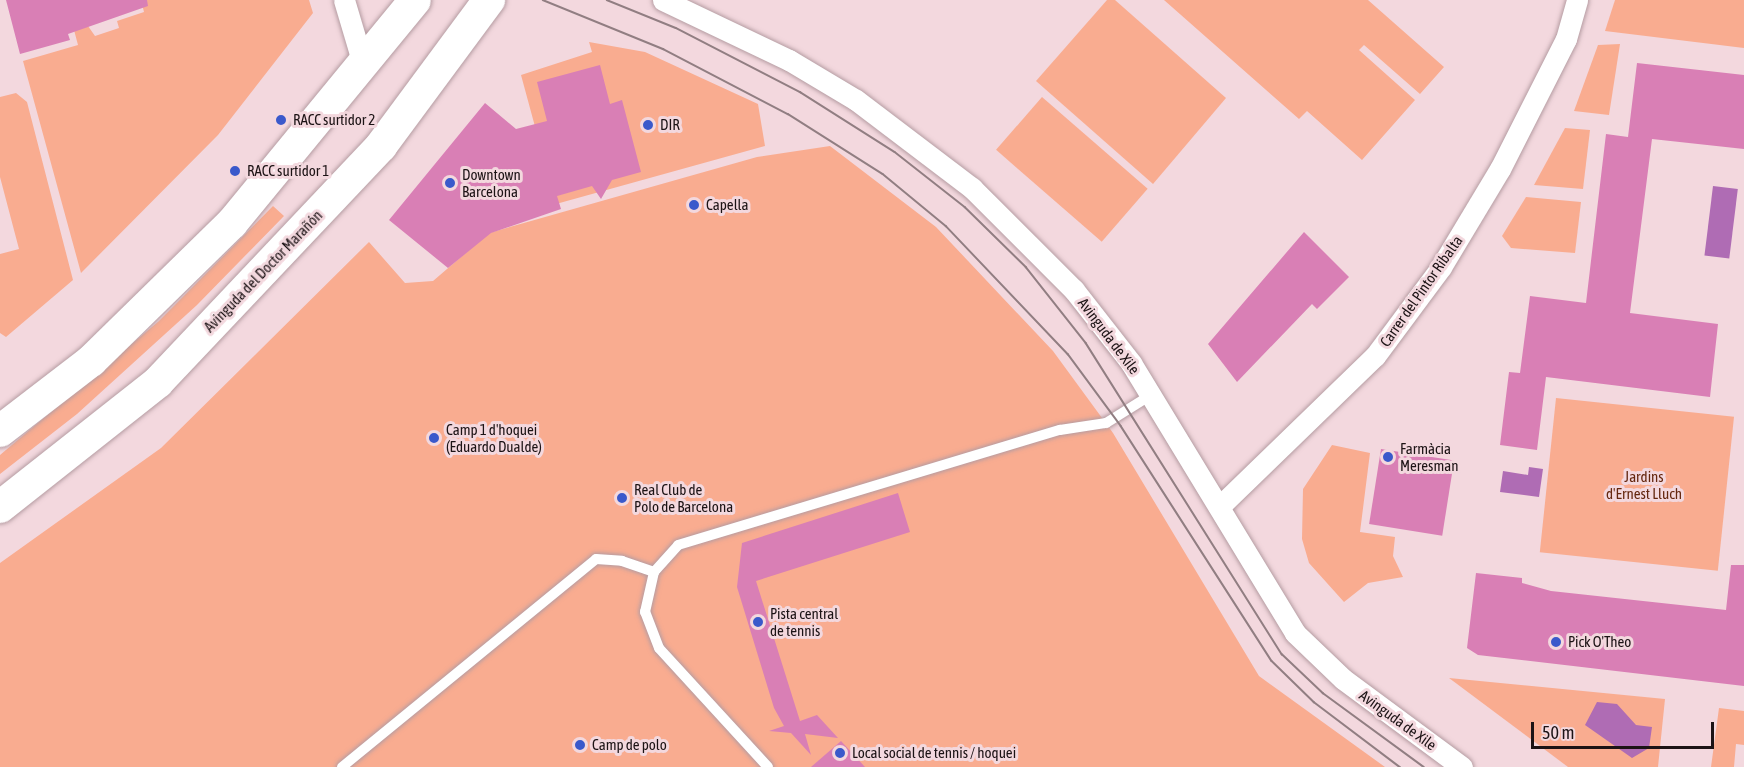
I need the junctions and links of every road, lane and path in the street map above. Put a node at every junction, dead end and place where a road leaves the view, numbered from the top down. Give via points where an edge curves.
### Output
1 (344, 0) edge
2 (415, 0) edge
3 (489, 0) edge
4 (663, 0) edge
5 (1577, 0) edge
6 (363, 64) junction
7 (1151, 395) junction
8 (0, 431) edge
9 (0, 507) edge
10 (1219, 507) junction
11 (654, 572) junction
12 (342, 767) edge
13 (768, 767) edge
14 (1462, 767) edge

1 - 6 street
2 - 6 street
3 - 9 street, Avinguda del Doctor Marañón via 381,146 158,382
4 - 7 street, Avinguda de Xile via 789,60 856,100 972,188 1074,290
5 - 10 street, Carrer del Pintor Ribalta via 1566,39 1505,159 1441,267 1375,356
6 - 8 street via 232,223 91,361
7 - 10 street, Avinguda de Xile
7 - 11 lane via 1106,423 1060,430 678,545
10 - 14 street, Avinguda de Xile via 1276,609 1317,656
11 - 12 lane via 622,561 596,559
11 - 13 lane via 645,612 659,648

